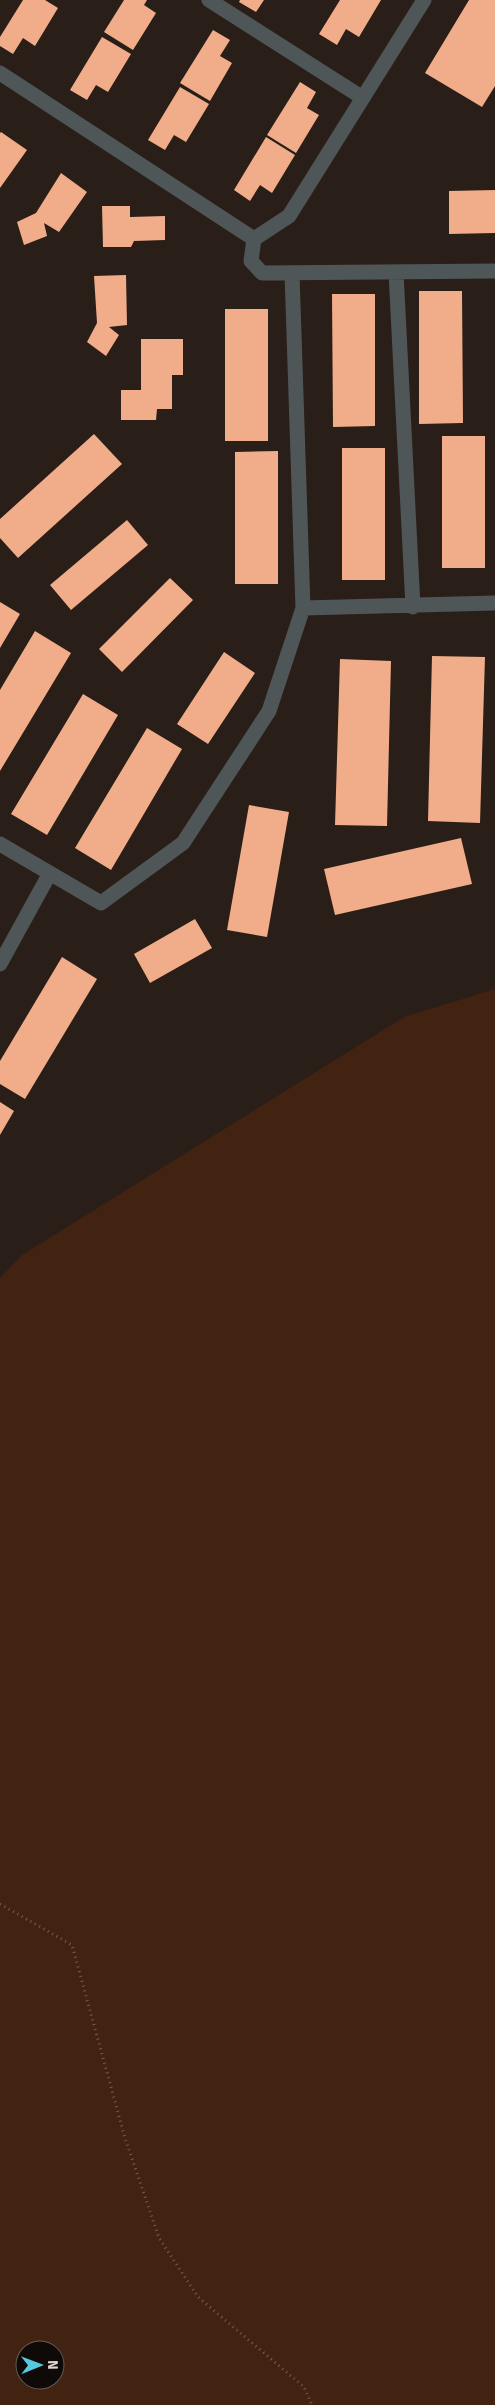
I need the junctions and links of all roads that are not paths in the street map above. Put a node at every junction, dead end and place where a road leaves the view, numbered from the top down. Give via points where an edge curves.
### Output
1 (209, 0) edge
2 (424, 0) edge
3 (0, 73) edge
4 (362, 98) junction
5 (254, 239) junction
6 (495, 271) edge
7 (396, 272) junction
8 (292, 273) junction
9 (495, 603) edge
10 (413, 607) junction
11 (303, 608) junction
12 (0, 844) edge
13 (50, 873) junction
14 (0, 964) edge

1 - 4 lane
2 - 4 lane
3 - 5 lane
4 - 5 lane via 289,216
5 - 8 lane via 251,261 262,274
6 - 7 lane
7 - 8 lane
7 - 10 lane
8 - 11 lane
9 - 10 lane
10 - 11 lane
11 - 13 lane via 269,711 183,843 101,903
12 - 13 lane
13 - 14 lane

